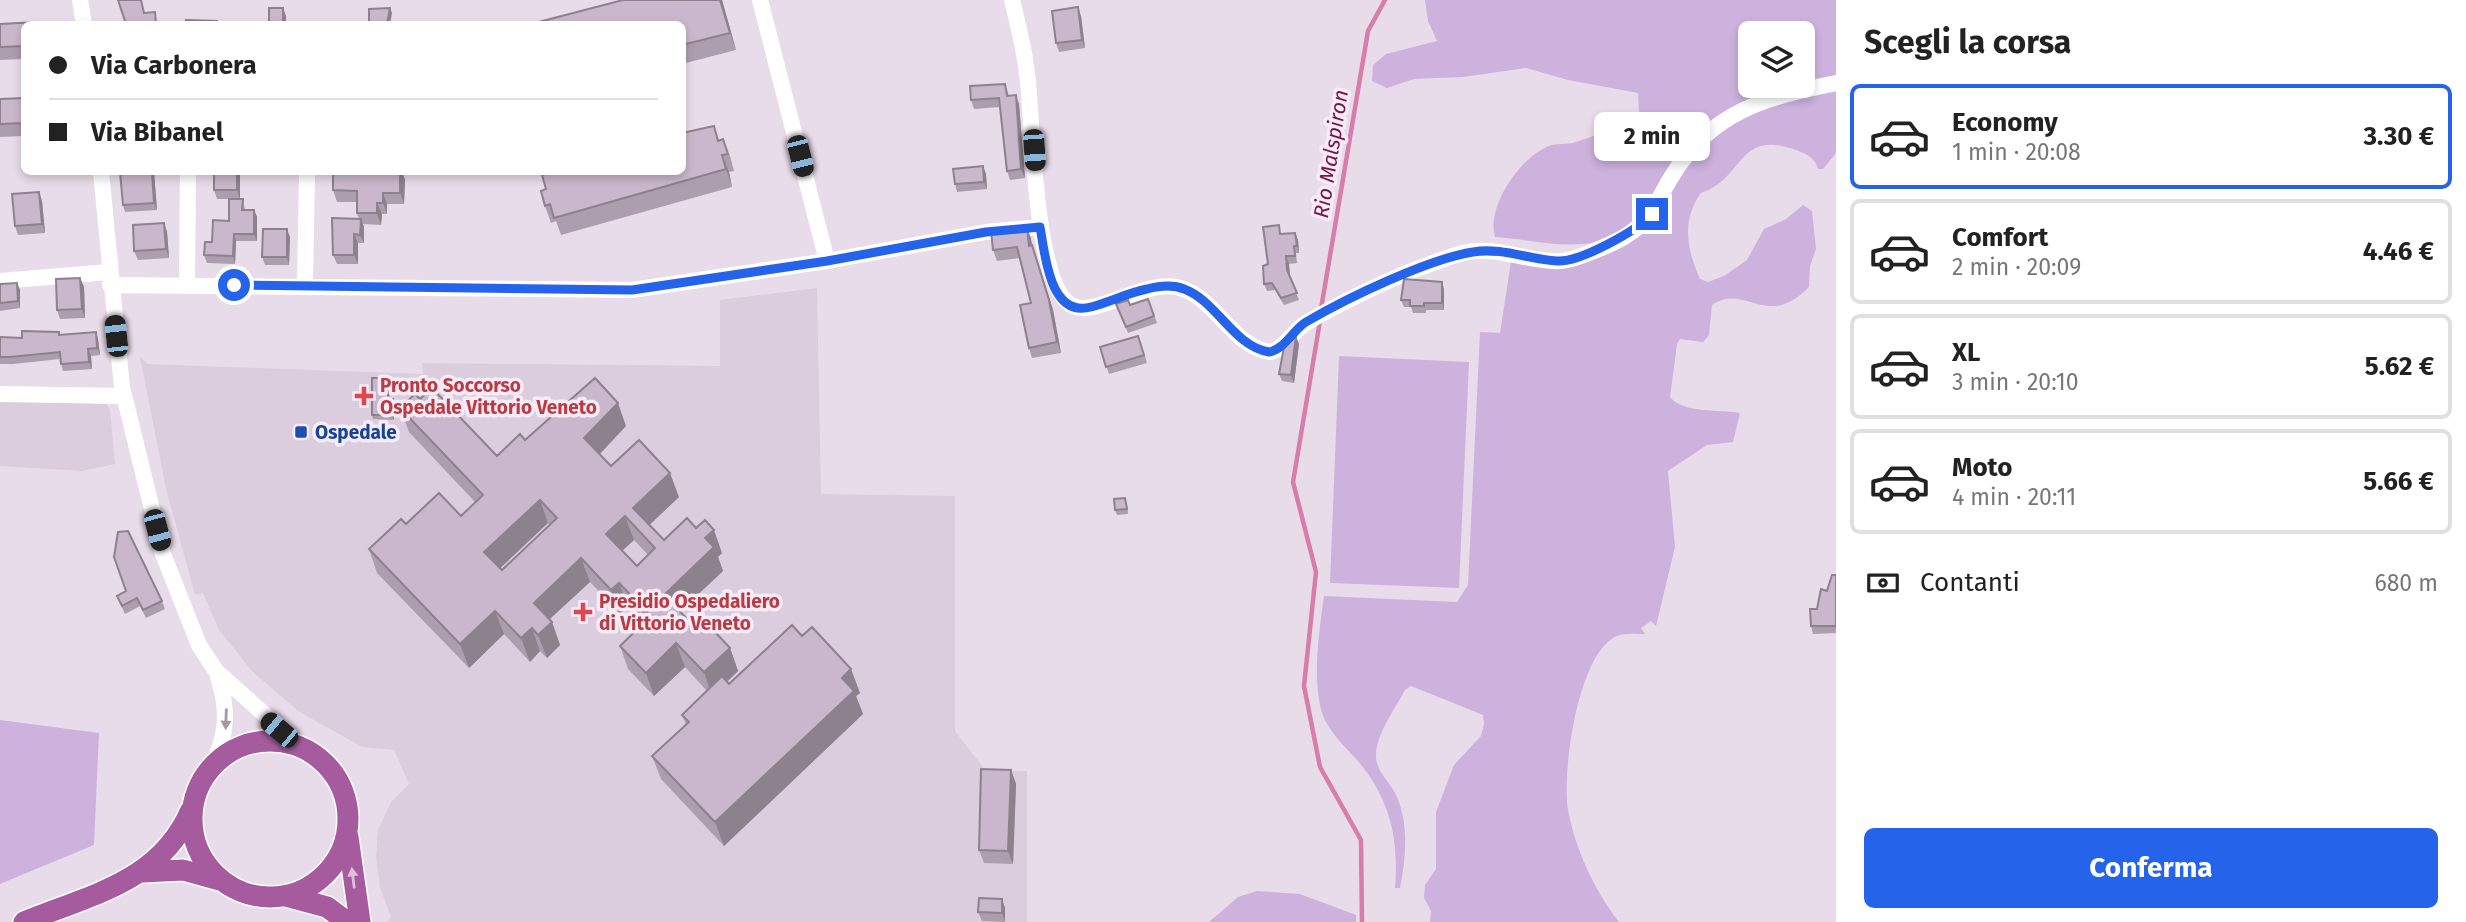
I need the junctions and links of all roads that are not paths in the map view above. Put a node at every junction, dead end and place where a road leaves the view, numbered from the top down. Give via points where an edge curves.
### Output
1 (80, 0) edge
2 (760, 0) edge
3 (1012, 0) edge
4 (84, 21) edge
5 (1836, 83) edge
6 (101, 175) edge
7 (188, 175) edge
8 (307, 175) edge
9 (1040, 227) junction
10 (827, 261) junction
11 (110, 278) junction
12 (0, 281) edge
13 (187, 284) junction
14 (305, 285) junction
15 (0, 394) edge
16 (124, 396) junction
17 (216, 671) junction
18 (301, 747) junction
19 (212, 766) junction
20 (192, 808) junction
21 (347, 833) junction
22 (143, 872) junction
23 (221, 881) junction
24 (286, 896) junction
25 (24, 922) edge
26 (347, 922) edge
27 (360, 922) edge

1 - 4 street
2 - 10 street
3 - 9 street via 1027,72
5 - 9 street via 1776,95 1717,124 1673,174 1642,226 1620,239 1561,261 1475,251 1423,266 1307,322 1269,352 1246,341 1204,301 1176,287 1132,293 1088,308 1071,306 1052,282
6 - 11 street
7 - 13 street
8 - 14 street
9 - 10 street via 986,232
10 - 14 street via 632,290
11 - 12 street
11 - 13 street
11 - 16 street
13 - 14 street
15 - 16 street
16 - 17 street via 163,554 198,645
17 - 18 street
17 -> 19 street via 226,720
18 - 19 main road via 263,741 226,754
18 - 21 main road via 323,761 336,778 345,797
19 - 20 main road
20 - 22 main road via 176,840
20 - 23 main road via 197,848
21 - 24 main road via 342,851 319,881
27 -> 21 main road
22 - 23 main road via 183,870
22 - 25 main road
23 - 24 main road via 252,896
24 - 26 main road via 327,907

